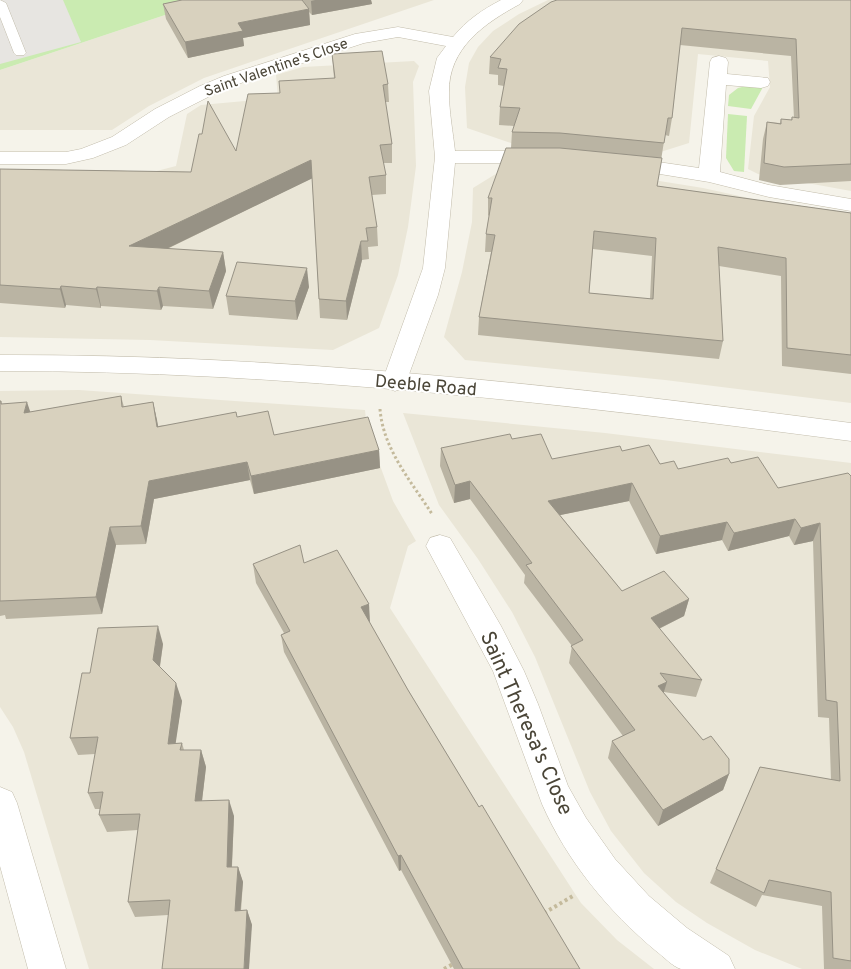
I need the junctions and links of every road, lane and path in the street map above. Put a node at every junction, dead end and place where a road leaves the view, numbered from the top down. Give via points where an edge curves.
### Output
1 (514, 0) edge
2 (0, 2) edge
3 (456, 43) junction
4 (20, 53) dead end
5 (761, 82) dead end
6 (29, 136) dead end
7 (446, 157) junction
8 (10, 158) edge
9 (558, 158) edge
10 (602, 160) edge
11 (709, 176) junction
12 (851, 205) edge
13 (0, 363) edge
14 (395, 382) junction
15 (380, 408) dead end
16 (851, 432) edge
17 (440, 546) joint
18 (0, 803) edge
19 (606, 878) junction
20 (538, 916) edge
21 (461, 959) edge
22 (47, 969) edge
23 (444, 969) edge
24 (716, 969) edge

1 - 3 street via 488,14
2 - 4 lane
3 - 7 street via 446,58 439,91
3 - 8 street, Saint Valentine's Close via 398,32 361,38 207,90 104,148 66,158
5 - 11 street via 719,70
6 - 8 street, Saint Valentine's Close
7 - 9 street
7 - 14 street via 434,268
10 - 11 street
11 - 12 street via 769,191
13 - 14 street, Deeble Road via 171,366
14 - 16 street, Deeble Road
15 - 17 path via 379,417 390,446 444,533
17 - 19 street, Saint Theresa's Close via 514,682 558,802
18 - 22 street
19 - 20 path
19 - 24 street, Saint Theresa's Close via 666,935
21 - 23 path

